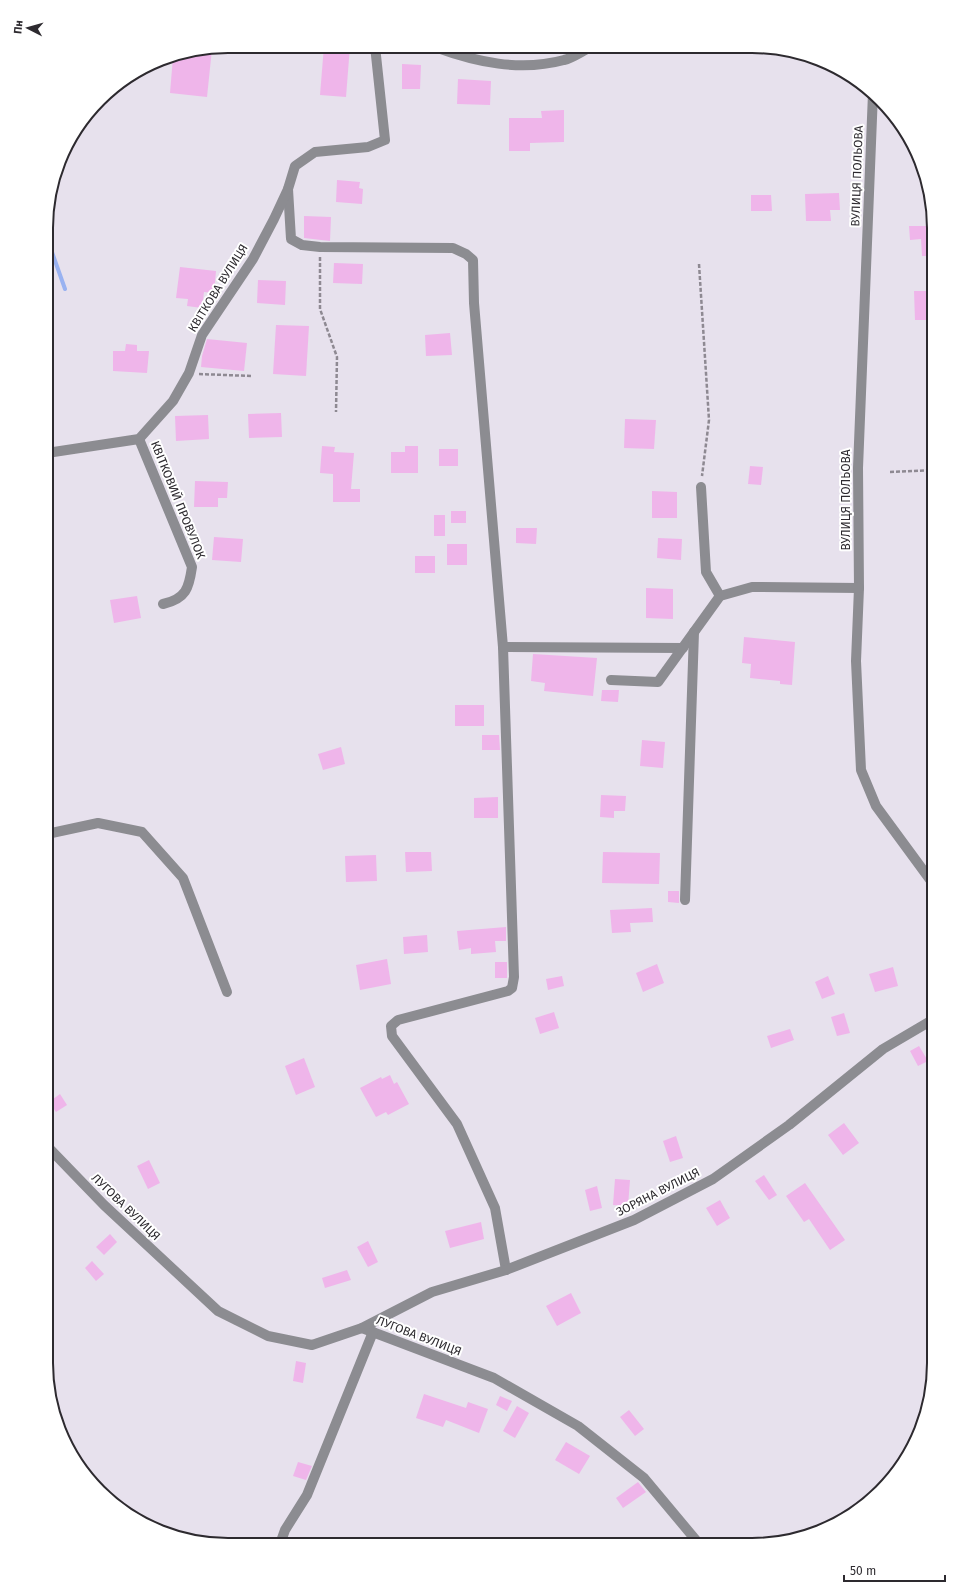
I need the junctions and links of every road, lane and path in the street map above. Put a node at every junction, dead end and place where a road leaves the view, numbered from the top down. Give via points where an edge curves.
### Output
1 (376, 53) edge
2 (454, 53) edge
3 (579, 53) edge
4 (873, 101) edge
5 (288, 189) junction
6 (320, 247) junction
7 (700, 264) dead end
8 (189, 373) junction
9 (251, 376) dead end
10 (336, 412) dead end
11 (139, 439) junction
12 (53, 452) edge
13 (927, 470) edge
14 (890, 472) dead end
15 (701, 487) joint
16 (859, 588) junction
17 (720, 596) junction
18 (163, 604) dead end
19 (694, 632) junction
20 (503, 646) junction
21 (683, 648) junction
22 (611, 680) dead end
23 (53, 833) edge
24 (927, 875) edge
25 (685, 900) dead end
26 (227, 992) dead end
27 (927, 1023) edge
28 (53, 1154) edge
29 (506, 1270) junction
30 (362, 1328) junction
31 (373, 1332) junction
32 (282, 1538) edge
33 (694, 1538) edge

1 - 5 street, КВІТКОВА ВУЛИЦЯ via 385,140 368,147 315,152 295,166
2 - 3 street via 486,63 531,65 564,60
4 - 16 street, ВУЛИЦЯ ПОЛЬОВА via 858,468
5 - 6 street, КВІТКОВА ВУЛИЦЯ via 291,239 302,245
5 - 8 street, КВІТКОВА ВУЛИЦЯ via 253,259 202,335
6 - 10 path via 320,309 337,357
6 - 20 street, КВІТКОВА ВУЛИЦЯ via 453,248 473,260 474,303
7 - 15 path via 709,420
8 - 9 path
8 - 11 street, КВІТКОВА ВУЛИЦЯ via 173,401
11 - 12 street
11 - 18 street, КВІТКОВИЙ ПРОВУЛОК via 192,567 190,586 175,602
13 - 14 path
15 - 17 street via 706,572
16 - 17 street via 752,587
16 - 24 street, ВУЛИЦЯ ПОЛЬОВА via 856,661 861,770 876,806
17 - 19 street
19 - 21 street
19 - 25 street
20 - 21 street
20 - 29 street via 512,988 398,1020 391,1026 392,1036 457,1124 495,1208
21 - 22 street via 658,682
23 - 26 street via 98,823 142,832 182,878
27 - 29 street, ЗОРЯНА ВУЛИЦЯ via 883,1048 789,1125 713,1178 634,1220
28 - 30 street, ЛУГОВА ВУЛИЦЯ via 218,1311 268,1336 312,1345
29 - 30 street, ЗОРЯНА ВУЛИЦЯ via 432,1292
30 - 31 street, ЛУГОВА ВУЛИЦЯ
31 - 32 street via 307,1495
31 - 33 street, ЛУГОВА ВУЛИЦЯ via 494,1378 578,1426 644,1478

